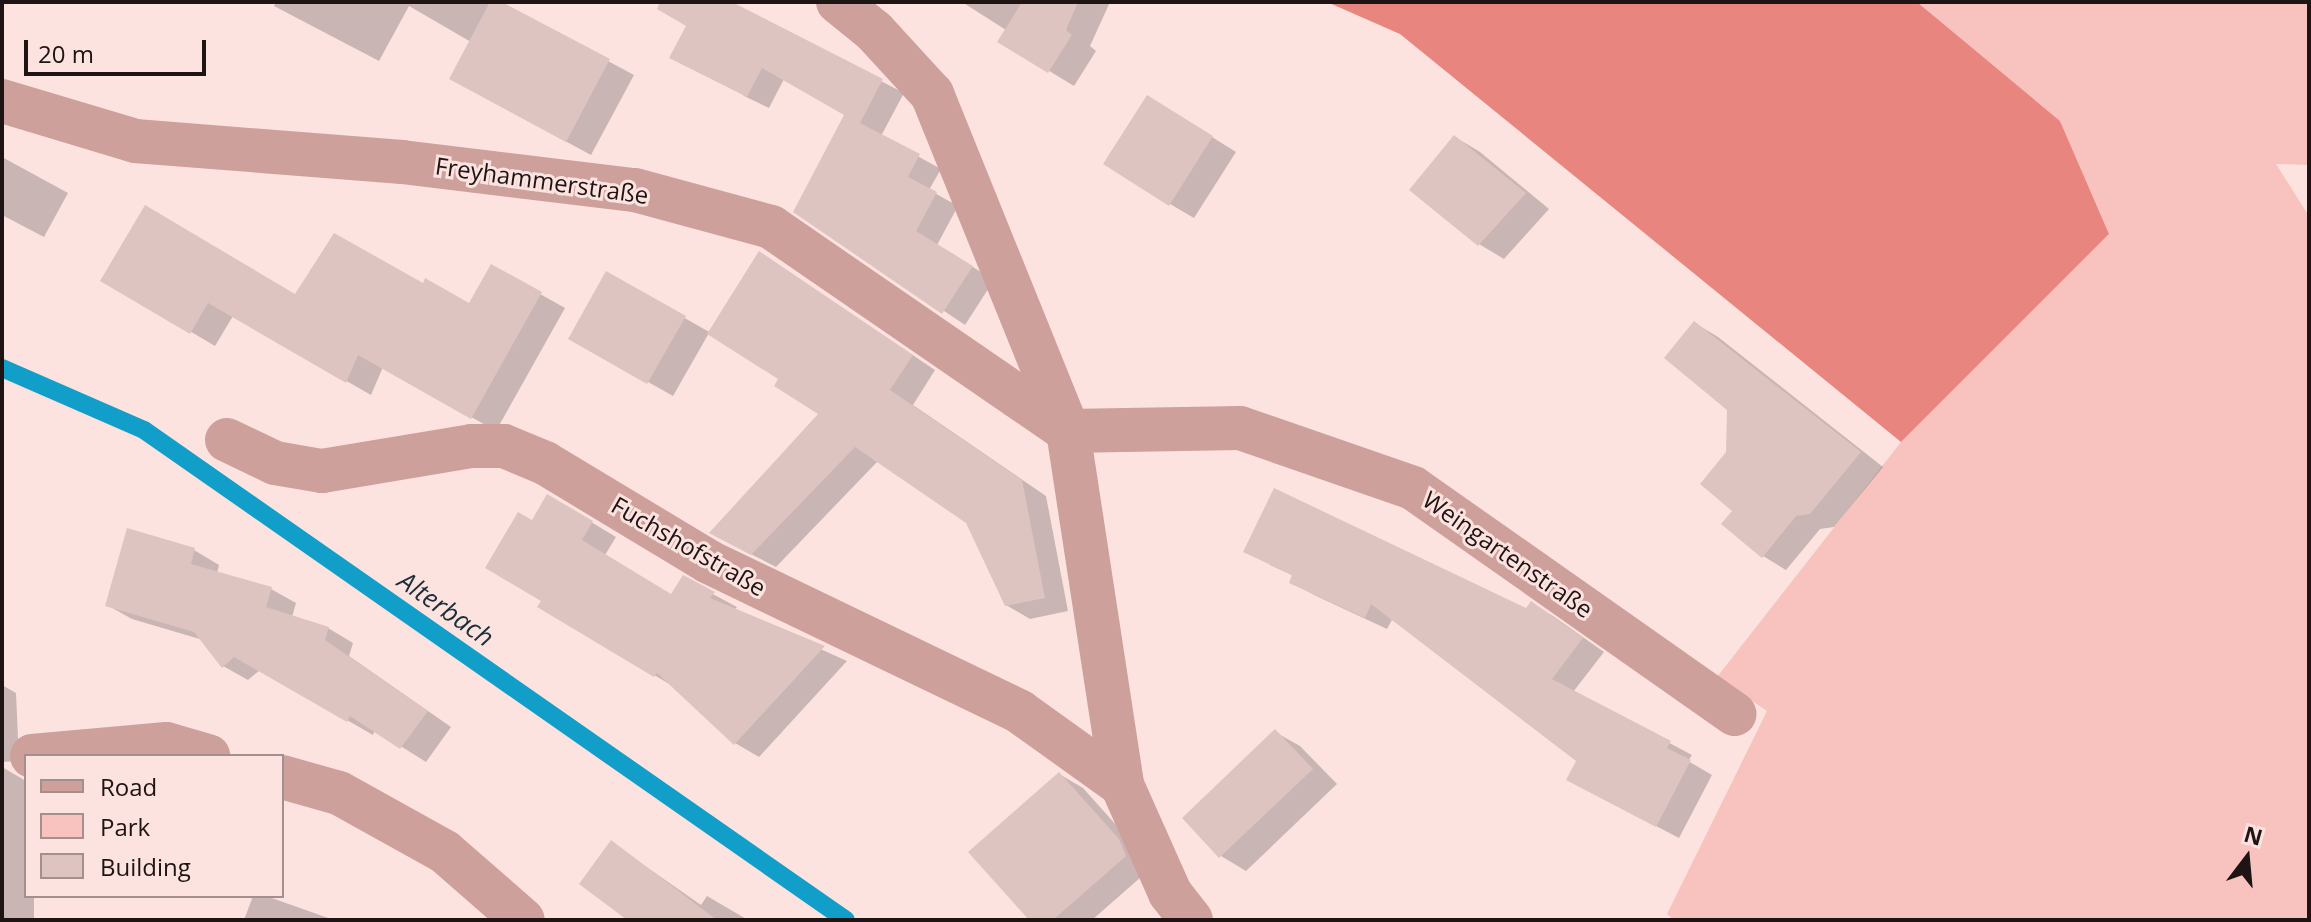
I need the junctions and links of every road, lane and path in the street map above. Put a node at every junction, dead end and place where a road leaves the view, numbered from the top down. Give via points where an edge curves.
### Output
1 (838, 2) edge
2 (2, 101) edge
3 (1068, 431) junction
4 (227, 440) dead end
5 (1735, 714) dead end
6 (54, 754) edge
7 (201, 754) edge
8 (24, 757) edge
9 (2, 759) edge
10 (284, 778) edge
11 (1122, 785) junction
12 (523, 920) edge
13 (1191, 920) edge

1 - 3 street via 874,31 932,94
2 - 3 street, Freyhammerstraße via 135,141 402,162 635,190 771,227
3 - 5 street, Weingartenstraße via 1240,428 1413,488
3 - 11 street
4 - 11 street, Fuchshofstraße via 275,463 322,471 471,446 504,446 545,463 709,562 1020,712
6 - 7 street via 166,744
8 - 9 street
10 - 12 street via 339,793 445,852
11 - 13 street via 1170,893

